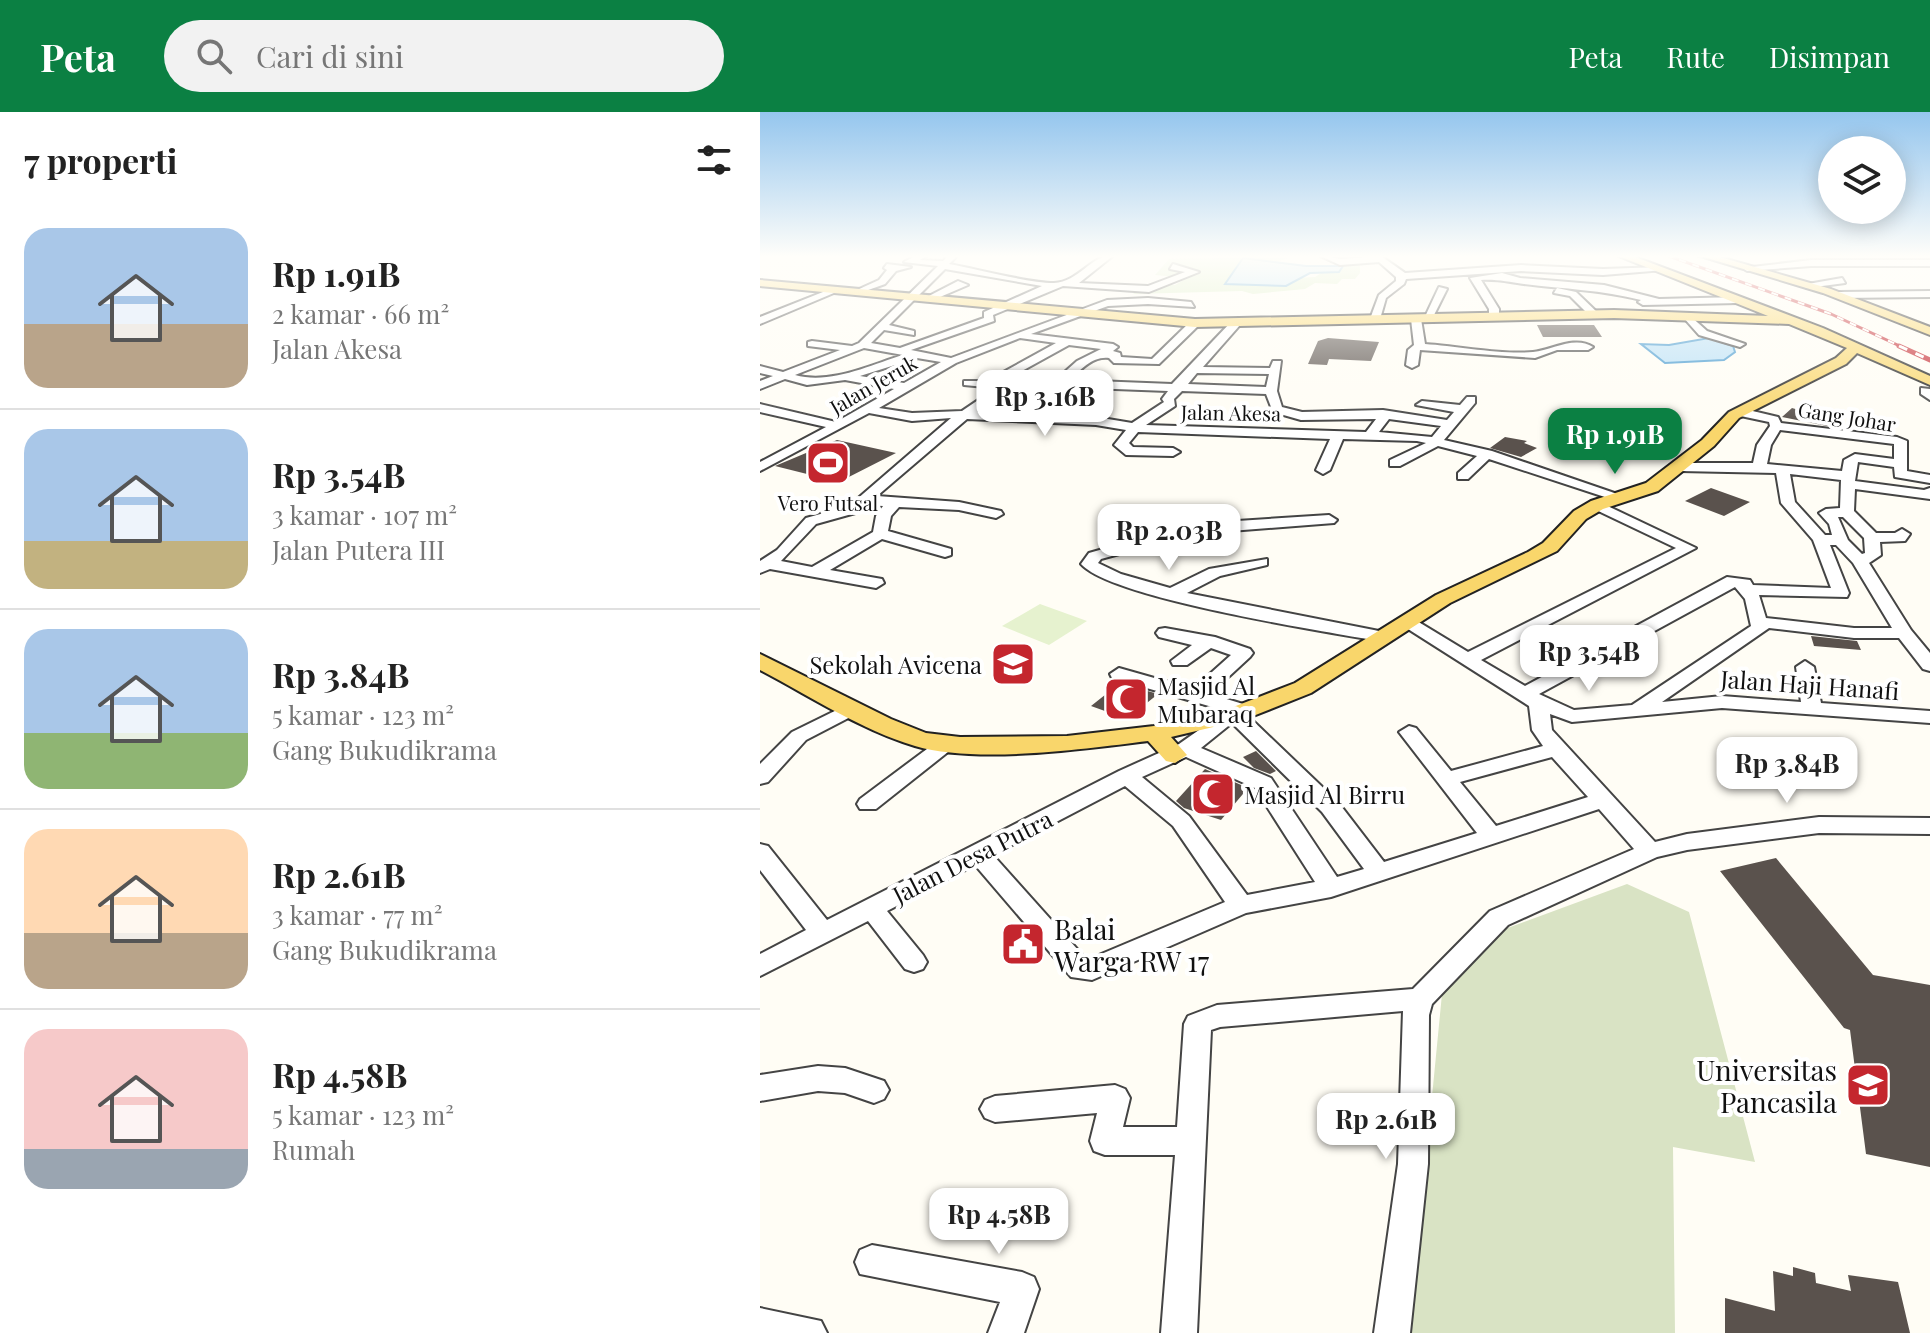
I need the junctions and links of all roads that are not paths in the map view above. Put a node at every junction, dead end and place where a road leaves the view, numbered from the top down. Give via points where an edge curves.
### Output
1 (782, 312) edge
2 (895, 312) edge
3 (981, 312) edge
4 (991, 312) edge
5 (1059, 312) edge
6 (1083, 312) edge
7 (1377, 312) edge
8 (1426, 312) edge
9 (1494, 312) edge
10 (1592, 312) edge
11 (1769, 312) edge
12 (1882, 312) edge
13 (1076, 314) junction
14 (1638, 314) joint
15 (1595, 315) junction
16 (1494, 317) junction
17 (1688, 317) junction
18 (1375, 319) junction
19 (1421, 319) junction
20 (762, 320) edge
21 (1789, 320) junction
22 (783, 323) dead end
23 (948, 323) dead end
24 (1195, 323) junction
25 (1236, 323) junction
26 (881, 326) junction
27 (1930, 331) edge
28 (910, 333) dead end
29 (1017, 335) junction
30 (1068, 341) junction
31 (812, 344) dead end
32 (1740, 344) dead end
33 (859, 347) junction
34 (1418, 347) junction
35 (1588, 347) dead end
36 (1856, 347) junction
37 (905, 349) dead end
38 (1481, 353) junction
39 (1103, 354) junction
40 (917, 355) junction
41 (1887, 360) junction
42 (952, 361) junction
43 (1841, 361) junction
44 (1412, 365) dead end
45 (1477, 367) dead end
46 (760, 369) edge
47 (1194, 370) junction
48 (787, 375) junction
49 (845, 377) junction
50 (1930, 381) edge
51 (968, 383) dead end
52 (760, 385) edge
53 (986, 386) junction
54 (904, 387) junction
55 (1056, 387) junction
56 (1004, 388) junction
57 (1176, 388) junction
58 (1271, 391) junction
59 (1422, 405) dead end
60 (760, 408) edge
61 (866, 409) junction
62 (1740, 412) junction
63 (1383, 414) junction
64 (961, 417) junction
65 (1020, 419) junction
66 (1450, 424) junction
67 (836, 426) junction
68 (1776, 426) junction
69 (1132, 427) junction
70 (1339, 434) junction
71 (1371, 434) junction
72 (1880, 439) junction
73 (1436, 441) junction
74 (760, 448) edge
75 (1173, 452) dead end
76 (1487, 454) junction
77 (784, 455) junction
78 (1874, 460) junction
79 (1395, 463) dead end
80 (1901, 464) junction
81 (760, 467) edge
82 (1680, 467) junction
83 (1759, 467) junction
84 (1782, 468) junction
85 (1323, 470) dead end
86 (1463, 476) dead end
87 (1930, 479) edge
88 (1847, 480) junction
89 (1930, 492) edge
90 (1619, 497) junction
91 (864, 500) junction
92 (897, 501) junction
93 (803, 504) dead end
94 (1597, 505) junction
95 (1847, 512) junction
96 (996, 514) dead end
97 (816, 519) junction
98 (1329, 520) dead end
99 (880, 534) junction
100 (1902, 534) dead end
101 (1872, 537) junction
102 (1820, 539) junction
103 (1841, 541) junction
104 (945, 552) dead end
105 (1860, 561) junction
106 (1261, 562) dead end
107 (765, 566) edge
108 (815, 572) junction
109 (876, 583) dead end
110 (1740, 585) junction
111 (1171, 594) junction
112 (1406, 622) junction
113 (1759, 622) junction
114 (1165, 633) dead end
115 (1904, 633) junction
116 (1384, 637) junction
117 (1204, 642) junction
118 (1469, 659) junction
119 (760, 661) edge
120 (1180, 661) dead end
121 (1930, 665) edge
122 (1805, 667) dead end
123 (1119, 674) dead end
124 (1195, 698) junction
125 (1532, 698) junction
126 (1639, 708) junction
127 (851, 709) junction
128 (1812, 710) junction
129 (1236, 714) junction
130 (1930, 717) edge
131 (1160, 732) junction
132 (1409, 732) dead end
133 (946, 744) junction
134 (1556, 749) junction
135 (1180, 752) junction
136 (1127, 776) junction
137 (760, 777) edge
138 (1445, 779) junction
139 (1603, 800) junction
140 (868, 804) dead end
141 (1930, 826) edge
142 (1490, 834) junction
143 (1645, 846) junction
144 (760, 852) edge
145 (978, 853) junction
146 (1378, 871) junction
147 (1331, 888) junction
148 (1241, 905) junction
149 (871, 908) junction
150 (823, 933) junction
151 (914, 962) dead end
152 (760, 966) edge
153 (1420, 999) junction
154 (760, 1088) edge
155 (874, 1090) dead end
156 (995, 1109) dead end
157 (1191, 1141) junction
158 (872, 1262) dead end
159 (760, 1325) edge
160 (809, 1333) edge
161 (1006, 1333) edge
162 (1179, 1333) edge
163 (1392, 1333) edge

1 - 20 street
2 - 26 street
3 - 23 street
4 - 37 street via 990,319
5 - 13 main road
6 - 13 street, Jalan Jeruk
7 - 18 street
8 - 19 street
9 - 16 street
10 - 15 street
11 - 21 main road
12 - 27 main road
13 - 24 main road
13 - 29 street, Jalan Jeruk
14 - 15 main road
14 - 17 main road
15 - 16 main road
16 - 19 main road
17 - 21 main road
17 - 32 street via 1703,333
18 - 19 main road
18 - 25 main road
19 - 34 street
20 - 22 street
21 - 36 main road
24 - 25 main road
24 - 39 street via 1153,362 1114,360 1116,355
25 - 47 street
26 - 28 street
26 - 33 street
29 - 30 street
29 - 42 street, Jalan Jeruk
30 - 39 street via 1112,346
30 - 53 street
31 - 33 street
33 - 40 street
33 - 48 street
34 - 38 street
34 - 44 street
35 - 38 street via 1556,347 1535,355
36 - 41 main road
36 - 43 main road
38 - 45 street
39 - 55 street via 1081,363
40 - 42 street
40 - 49 street
41 - 43 main road
41 - 50 main road
42 - 54 street, Jalan Jeruk
43 - 62 main road
46 - 48 street
47 - 57 street
47 - 58 street via 1276,367
48 - 49 street via 815,383
48 - 52 street
49 - 54 street
51 - 53 street
53 - 56 street
54 - 61 street, Jalan Jeruk
55 - 56 street
55 - 57 street
55 - 65 street
56 - 64 street
57 - 58 street
57 - 69 street via 1161,414
58 - 63 street via 1278,410 1299,416
59 - 66 street via 1466,404
60 - 67 street
61 - 64 street, Jalan Akesa via 914,418
61 - 67 street, Jalan Jeruk
62 - 68 street, Gang Johar via 1774,420
62 - 82 main road
63 - 66 street
63 - 71 street
64 - 65 street, Jalan Akesa
64 - 91 street
65 - 69 street, Jalan Akesa
66 - 73 street
67 - 77 street, Jalan Jeruk
68 - 72 street, Gang Johar
68 - 83 street, Gang Johar
69 - 70 street, Jalan Akesa
69 - 75 street via 1121,445 1126,451
70 - 71 street, Jalan Akesa
70 - 85 street
71 - 73 street, Jalan Akesa
72 - 78 street
72 - 80 street, Gang Johar via 1902,444
73 - 76 street, Jalan Akesa
73 - 79 street
74 - 77 street
76 - 86 street
76 - 90 street, Jalan Akesa
77 - 81 street, Jalan Jeruk
78 - 80 street
78 - 88 street via 1855,458
80 - 87 street, Gang Johar via 1900,474
82 - 83 street
82 - 90 main road via 1652,487
83 - 84 street
84 - 88 street
84 - 102 street via 1788,503
88 - 89 street via 1916,495
88 - 95 street
90 - 94 main road
91 - 92 street
91 - 97 street via 854,509
92 - 96 street
92 - 99 street via 879,523
93 - 97 street
94 - 112 main road via 1550,547
94 - 118 street via 1688,548
95 - 101 street
95 - 103 street via 1826,513 1836,523
97 - 107 street
98 - 111 street via 1191,529 1095,556 1089,564
99 - 104 street
99 - 108 street
100 - 101 street
101 - 105 street via 1873,555
102 - 103 street
102 - 110 street via 1841,593
103 - 105 street
105 - 115 street
106 - 111 street via 1215,572
107 - 108 street
108 - 109 street
110 - 113 street
110 - 125 street
111 - 116 street
112 - 116 main road
112 - 118 street, Jalan Haji Hanafi
113 - 115 street
113 - 126 street via 1760,628
114 - 117 street
115 - 121 street
116 - 129 main road via 1303,688
117 - 120 street
117 - 124 street via 1244,654
118 - 125 street, Jalan Haji Hanafi
119 - 127 main road
122 - 128 street
123 - 124 street
124 - 129 street
125 - 126 street, Jalan Haji Hanafi via 1572,716
125 - 134 street via 1542,730
126 - 128 street, Jalan Haji Hanafi via 1722,702
127 - 133 main road via 921,740
127 - 137 street via 804,731
128 - 130 street, Jalan Haji Hanafi
129 - 131 main road
129 - 135 street, Jalan Desa Putra
129 - 146 street via 1330,807
131 - 133 main road via 1067,744
131 - 135 main road
132 - 138 street
133 - 140 street
134 - 138 street
134 - 139 street
135 - 136 street, Jalan Desa Putra
135 - 147 street via 1263,783
136 - 145 street, Jalan Desa Putra
136 - 148 street via 1181,821
138 - 142 street
139 - 142 street
139 - 143 street
141 - 143 street via 1819,825
142 - 146 street
143 - 153 street via 1499,918
144 - 150 street
145 - 148 street via 1080,970 1092,970
145 - 149 street, Jalan Desa Putra
146 - 147 street
147 - 148 street
149 - 150 street, Jalan Desa Putra
149 - 151 street
150 - 152 street, Jalan Desa Putra
153 - 157 street via 1217,1016 1198,1024
153 - 163 street via 1415,1015 1413,1164
154 - 155 street via 847,1078
156 - 157 street via 1115,1098 1105,1141
157 - 162 street
158 - 161 street via 1022,1289
159 - 160 street

